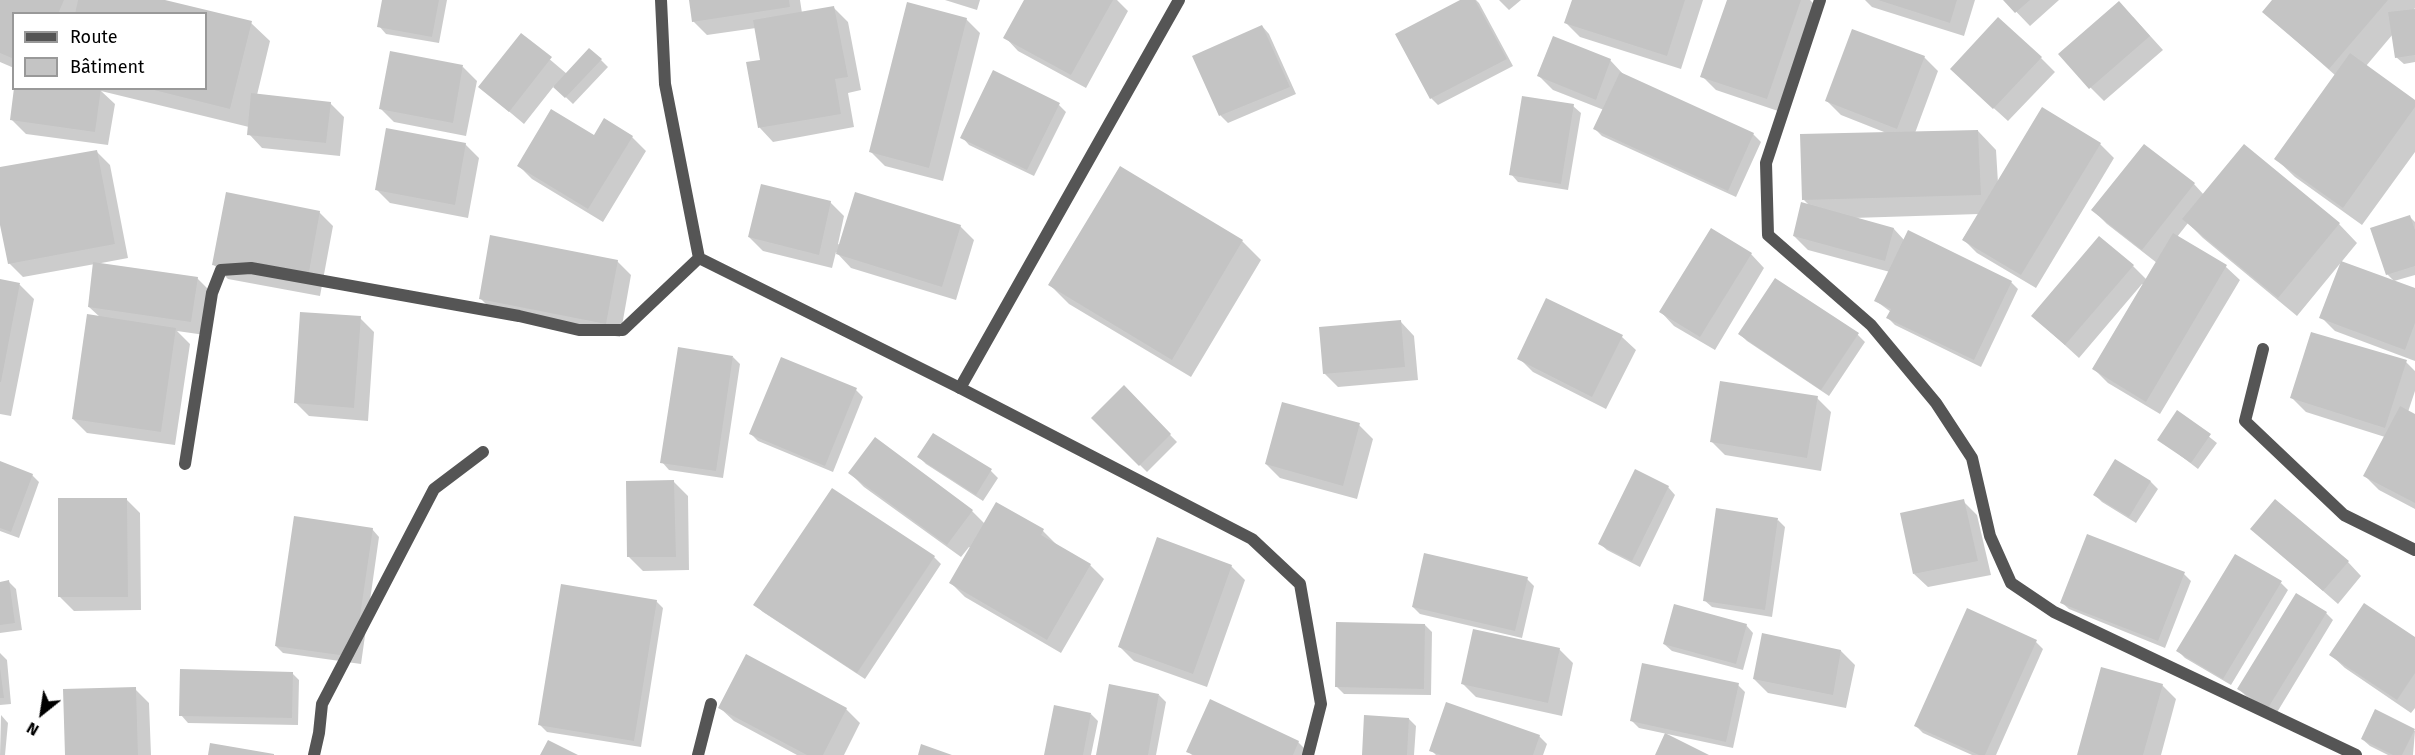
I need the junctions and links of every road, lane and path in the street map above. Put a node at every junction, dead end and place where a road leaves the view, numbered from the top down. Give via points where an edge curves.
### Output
1 (661, 0) edge
2 (1179, 0) edge
3 (1820, 0) edge
4 (699, 258) junction
5 (2263, 349) dead end
6 (960, 388) junction
7 (483, 452) dead end
8 (184, 464) dead end
9 (2415, 550) edge
10 (711, 705) dead end
11 (314, 755) edge
12 (698, 755) edge
13 (1308, 755) edge
14 (2356, 755) edge

1 - 4 street via 665,84
2 - 6 street
3 - 14 street via 1766,163 1767,235 1871,325 1936,403 1972,458 1990,536 2011,583 2054,612
4 - 6 street
4 - 8 street via 623,330 579,330 251,268 221,270 212,293
5 - 9 street via 2246,421 2344,515
6 - 13 street via 1252,539 1300,584 1322,704
7 - 11 street via 434,489 322,704
10 - 12 street

